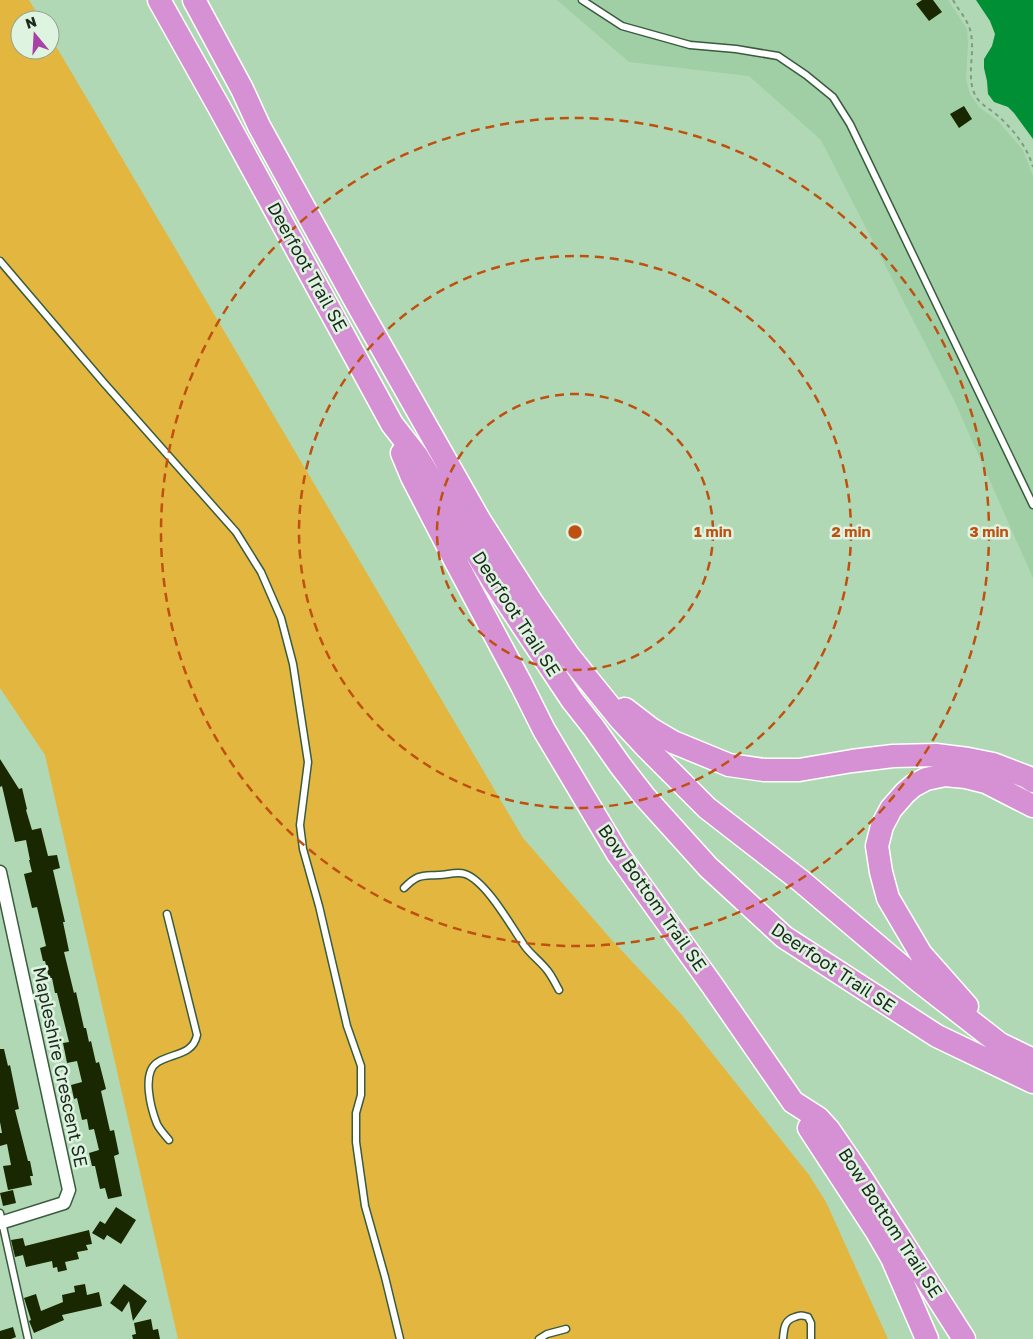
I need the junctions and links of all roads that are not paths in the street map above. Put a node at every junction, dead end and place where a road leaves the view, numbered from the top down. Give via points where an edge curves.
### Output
1 (159, 0) edge
2 (194, 0) edge
3 (582, 0) edge
4 (0, 261) edge
5 (392, 424) junction
6 (1033, 505) edge
7 (594, 686) junction
8 (1033, 781) edge
9 (1033, 806) edge
10 (0, 872) edge
11 (404, 888) dead end
12 (167, 914) dead end
13 (559, 990) dead end
14 (1000, 1044) junction
15 (1033, 1074) edge
16 (793, 1102) junction
17 (168, 1140) dead end
18 (1, 1219) edge
19 (566, 1329) dead end
20 (28, 1339) edge
21 (400, 1339) edge
22 (539, 1339) edge
23 (783, 1339) edge
24 (810, 1339) edge
25 (927, 1339) edge
26 (964, 1339) edge

1 - 5 highway, Deerfoot Trail SE
2 - 7 highway, Deerfoot Trail SE via 356,302 480,521 531,602
3 - 6 lane via 622,26 690,45 778,56 833,98 850,124
4 - 21 lane via 236,532 261,572 281,618 293,664 308,762 300,825 303,849 347,1026 361,1066 356,1142 365,1206
5 - 15 highway, Deerfoot Trail SE via 417,456 495,584 572,700 644,796 708,867 784,938 937,1036
5 - 16 highway, Bow Bottom Trail SE via 407,468 554,747 618,854
7 - 8 highway via 673,742 729,765 799,770 893,756 936,755 993,764
7 - 14 highway, Deerfoot Trail SE via 646,747 707,808
9 - 14 highway via 986,782 945,775 926,779 904,793 891,809 877,846 888,898 921,954
10 - 18 street, Mapleshire Crescent SE via 69,1190 64,1203
11 - 13 lane via 424,875 458,873 471,877 490,895 525,946 548,970
12 - 17 lane via 197,1035 190,1048 156,1062 149,1071 152,1110
14 - 15 highway, Deerfoot Trail SE
16 - 25 highway via 892,1258
16 - 26 highway, Bow Bottom Trail SE via 818,1118 829,1130
18 - 20 lane
19 - 22 lane
23 - 24 lane via 786,1322 802,1315 811,1323

